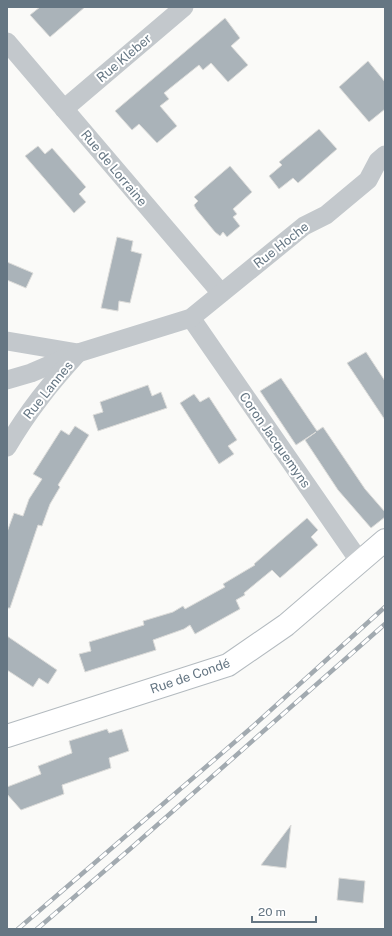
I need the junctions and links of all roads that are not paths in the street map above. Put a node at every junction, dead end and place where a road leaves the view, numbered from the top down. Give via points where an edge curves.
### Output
1 (184, 7) edge
2 (7, 42) edge
3 (64, 109) junction
4 (385, 155) edge
5 (221, 293) junction
6 (191, 318) junction
7 (7, 341) edge
8 (78, 353) junction
9 (7, 380) edge
10 (7, 447) edge
11 (385, 540) edge
12 (360, 562) junction
13 (7, 736) edge

1 - 3 street, Rue Kleber
2 - 3 street, Rue de Lorraine
3 - 5 street, Rue de Lorraine
4 - 5 street, Rue Hoche via 378,161 368,180 326,215 304,226
5 - 6 street, Rue Hoche
6 - 8 street
6 - 12 street, Coron Jacquemyns
7 - 8 street
8 - 9 street
8 - 10 street, Rue Lannes via 45,390
11 - 12 main road, Rue de Condé
12 - 13 main road, Rue de Condé via 286,625 228,665

